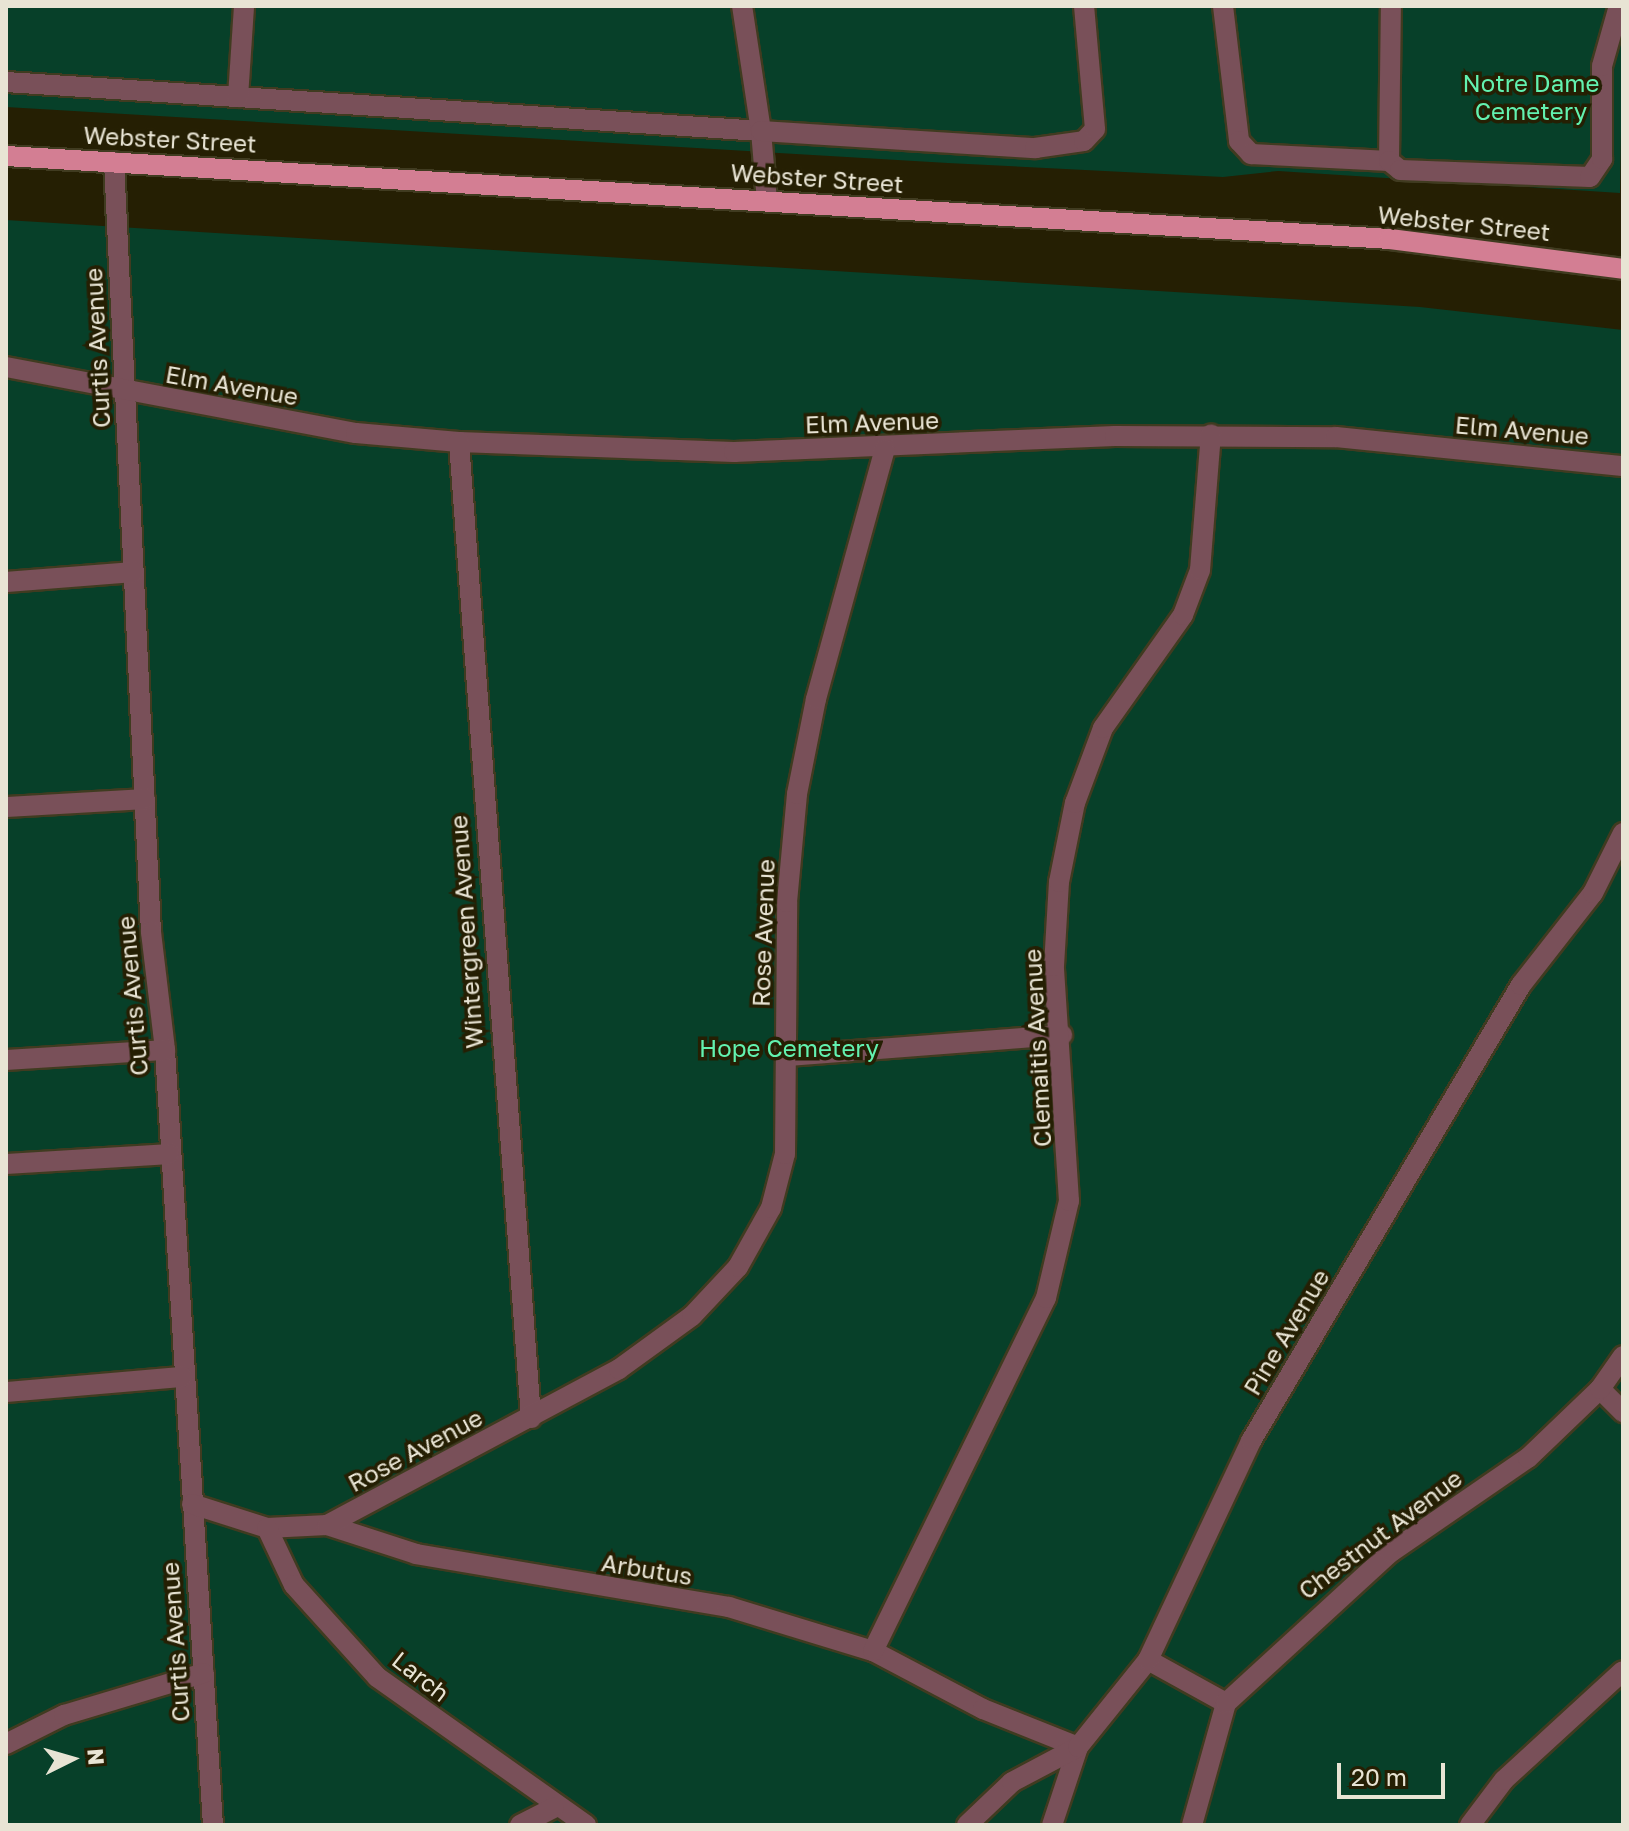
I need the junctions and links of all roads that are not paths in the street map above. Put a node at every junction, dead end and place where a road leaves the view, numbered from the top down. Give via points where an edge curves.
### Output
1 (244, 6) edge
2 (742, 6) edge
3 (1084, 6) edge
4 (1223, 6) edge
5 (1391, 6) edge
6 (1619, 6) edge
7 (6, 82) edge
8 (238, 97) junction
9 (761, 131) junction
10 (6, 156) edge
11 (1389, 161) junction
12 (114, 162) junction
13 (767, 201) junction
14 (1623, 269) edge
15 (6, 367) edge
16 (125, 393) junction
17 (1211, 434) junction
18 (459, 442) junction
19 (885, 449) junction
20 (1623, 466) edge
21 (134, 572) junction
22 (6, 582) edge
23 (145, 799) junction
24 (6, 807) edge
25 (1623, 833) edge
26 (1062, 1035) junction
27 (165, 1050) junction
28 (788, 1056) junction
29 (6, 1060) edge
30 (169, 1154) junction
31 (6, 1164) edge
32 (1623, 1356) edge
33 (182, 1377) junction
34 (1600, 1389) junction
35 (6, 1392) edge
36 (1623, 1412) edge
37 (531, 1418) junction
38 (192, 1504) junction
39 (327, 1525) junction
40 (267, 1528) junction
41 (873, 1651) junction
42 (1148, 1660) junction
43 (1623, 1671) edge
44 (204, 1673) junction
45 (1226, 1703) junction
46 (6, 1744) edge
47 (1078, 1747) junction
48 (554, 1808) junction
49 (213, 1825) edge
50 (520, 1825) edge
51 (586, 1825) edge
52 (967, 1825) edge
53 (1052, 1825) edge
54 (1192, 1825) edge
55 (1470, 1825) edge

1 - 8 lane
2 - 9 lane
3 - 9 lane via 1095,129 1084,141 1035,148
4 - 11 lane via 1239,141 1251,154
5 - 11 lane
6 - 11 lane via 1602,66 1602,159 1590,177 1400,170
7 - 8 lane
8 - 9 lane
9 - 13 lane
10 - 12 main road, Webster Street
12 - 13 main road, Webster Street
12 - 16 lane, Curtis Avenue
13 - 14 main road, Webster Street via 1390,239
15 - 16 lane, Elm Avenue
16 - 18 lane, Elm Avenue via 356,433
16 - 21 lane, Curtis Avenue
17 - 19 lane, Elm Avenue
17 - 20 lane, Elm Avenue via 1336,437
17 - 26 lane, Clemaitis Avenue via 1200,570 1183,615 1103,728 1075,803 1059,882 1054,966
18 - 19 lane, Elm Avenue
18 - 37 lane, Wintergreen Avenue
19 - 28 lane, Rose Avenue via 797,794 787,902
21 - 22 lane
21 - 23 lane, Curtis Avenue
23 - 24 lane
23 - 27 lane, Curtis Avenue
25 - 42 lane, Pine Avenue via 1593,893 1521,985 1251,1441
26 - 28 lane
26 - 41 lane, Clemaitis Avenue via 1069,1201 1046,1298
27 - 29 lane
27 - 30 lane, Curtis Avenue
28 - 37 lane, Rose Avenue via 785,1154 771,1208 738,1267 692,1316 619,1369
30 - 31 lane
30 - 33 lane, Curtis Avenue
32 - 34 lane, Chestnut Avenue
33 - 35 lane
33 - 38 lane, Curtis Avenue
34 - 36 lane
34 - 45 lane, Chestnut Avenue via 1528,1458 1391,1552 1308,1621
37 - 39 lane, Rose Avenue
38 - 40 lane, Arbutus
38 - 44 lane, Curtis Avenue
39 - 40 lane, Arbutus
39 - 41 lane, Arbutus via 444,1560 729,1607
40 - 48 lane, Larch via 294,1585 377,1677
41 - 47 lane, Arbutus via 983,1709
42 - 45 lane
42 - 47 lane, Pine Avenue
43 - 55 lane via 1504,1780
44 - 46 lane via 64,1715
44 - 49 lane, Curtis Avenue
45 - 54 lane, Chestnut Avenue
47 - 52 lane, Pine Avenue via 1012,1782
47 - 53 lane
48 - 50 lane
48 - 51 lane, Larch

